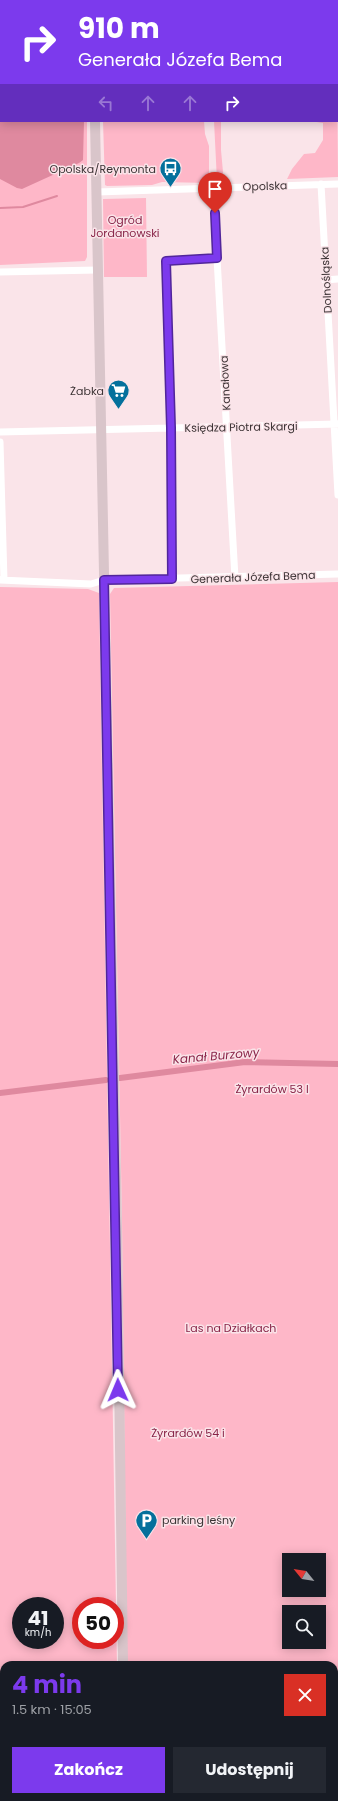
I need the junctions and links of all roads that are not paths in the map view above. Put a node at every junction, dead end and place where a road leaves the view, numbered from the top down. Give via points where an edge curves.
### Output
1 (95, 122) edge
2 (321, 184) junction
3 (338, 184) edge
4 (214, 188) junction
5 (97, 192) junction
6 (217, 258) junction
7 (98, 270) junction
8 (0, 272) edge
9 (338, 279) edge
10 (325, 280) junction
11 (334, 352) edge
12 (336, 424) edge
13 (171, 428) junction
14 (227, 428) junction
15 (101, 430) junction
16 (0, 432) edge
17 (0, 442) edge
18 (338, 495) edge
19 (338, 574) edge
20 (235, 578) junction
21 (172, 579) junction
22 (2, 580) edge
23 (104, 580) junction
24 (123, 1661) edge

1 - 5 main road
2 - 3 street, Opolska
2 - 4 street, Opolska
2 - 10 street, Dolnośląska
4 - 5 street, Opolska
4 - 6 street, Kanałowa
5 - 7 main road
6 - 13 street via 166,261
6 - 14 street, Kanałowa
7 - 8 street
7 - 15 main road
9 - 10 street
10 - 11 street, Dolnośląska
11 - 12 street, Dolnośląska
12 - 14 street, Księdza Piotra Skargi
12 - 18 street, Dolnośląska
13 - 14 street, Księdza Piotra Skargi
13 - 15 street, Księdza Piotra Skargi
13 - 21 street
14 - 20 street, Kanałowa
15 - 16 street, Księdza Piotra Skargi
15 - 23 main road
17 - 22 street
19 - 20 street, Generała Józefa Bema
20 - 21 street, Generała Józefa Bema
21 - 23 street, Generała Józefa Bema
22 - 23 street, Generała Józefa Bema via 91,584
23 - 24 main road

